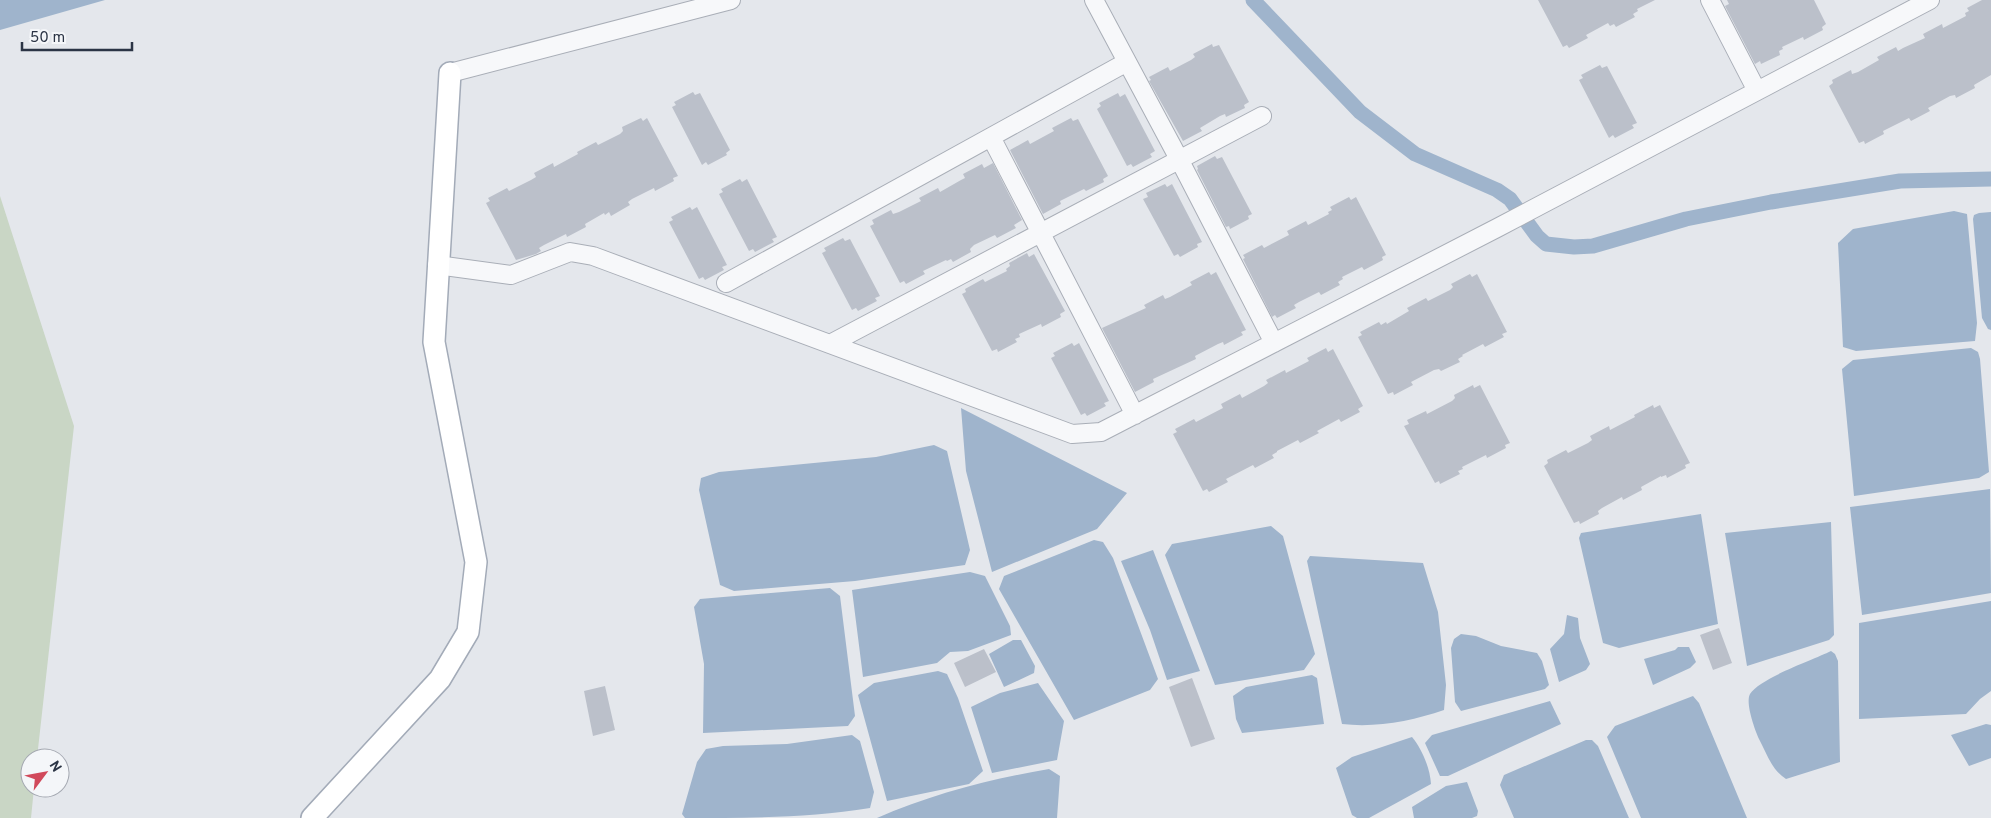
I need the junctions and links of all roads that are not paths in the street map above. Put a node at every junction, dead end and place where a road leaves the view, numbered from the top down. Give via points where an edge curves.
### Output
1 (731, 0) edge
2 (1094, 0) edge
3 (1710, 0) edge
4 (1930, 0) edge
5 (1127, 62) junction
6 (450, 73) joint
7 (1757, 91) junction
8 (1262, 116) dead end
9 (991, 137) junction
10 (1179, 159) junction
11 (1041, 232) junction
12 (438, 265) junction
13 (726, 283) dead end
14 (1274, 343) junction
15 (830, 344) junction
16 (1135, 415) junction
17 (312, 818) edge

1 - 6 street
2 - 5 street
3 - 7 street
4 - 7 street
5 - 9 street
5 - 10 street
6 - 12 main road
7 - 14 street
8 - 10 street
9 - 11 street
9 - 13 street
10 - 11 street
10 - 14 street
11 - 15 street
11 - 16 street
12 - 15 street via 511,276 570,252 593,256
12 - 17 main road via 434,342 476,562 468,632 440,680
14 - 16 street
15 - 16 street via 1072,434 1101,432

